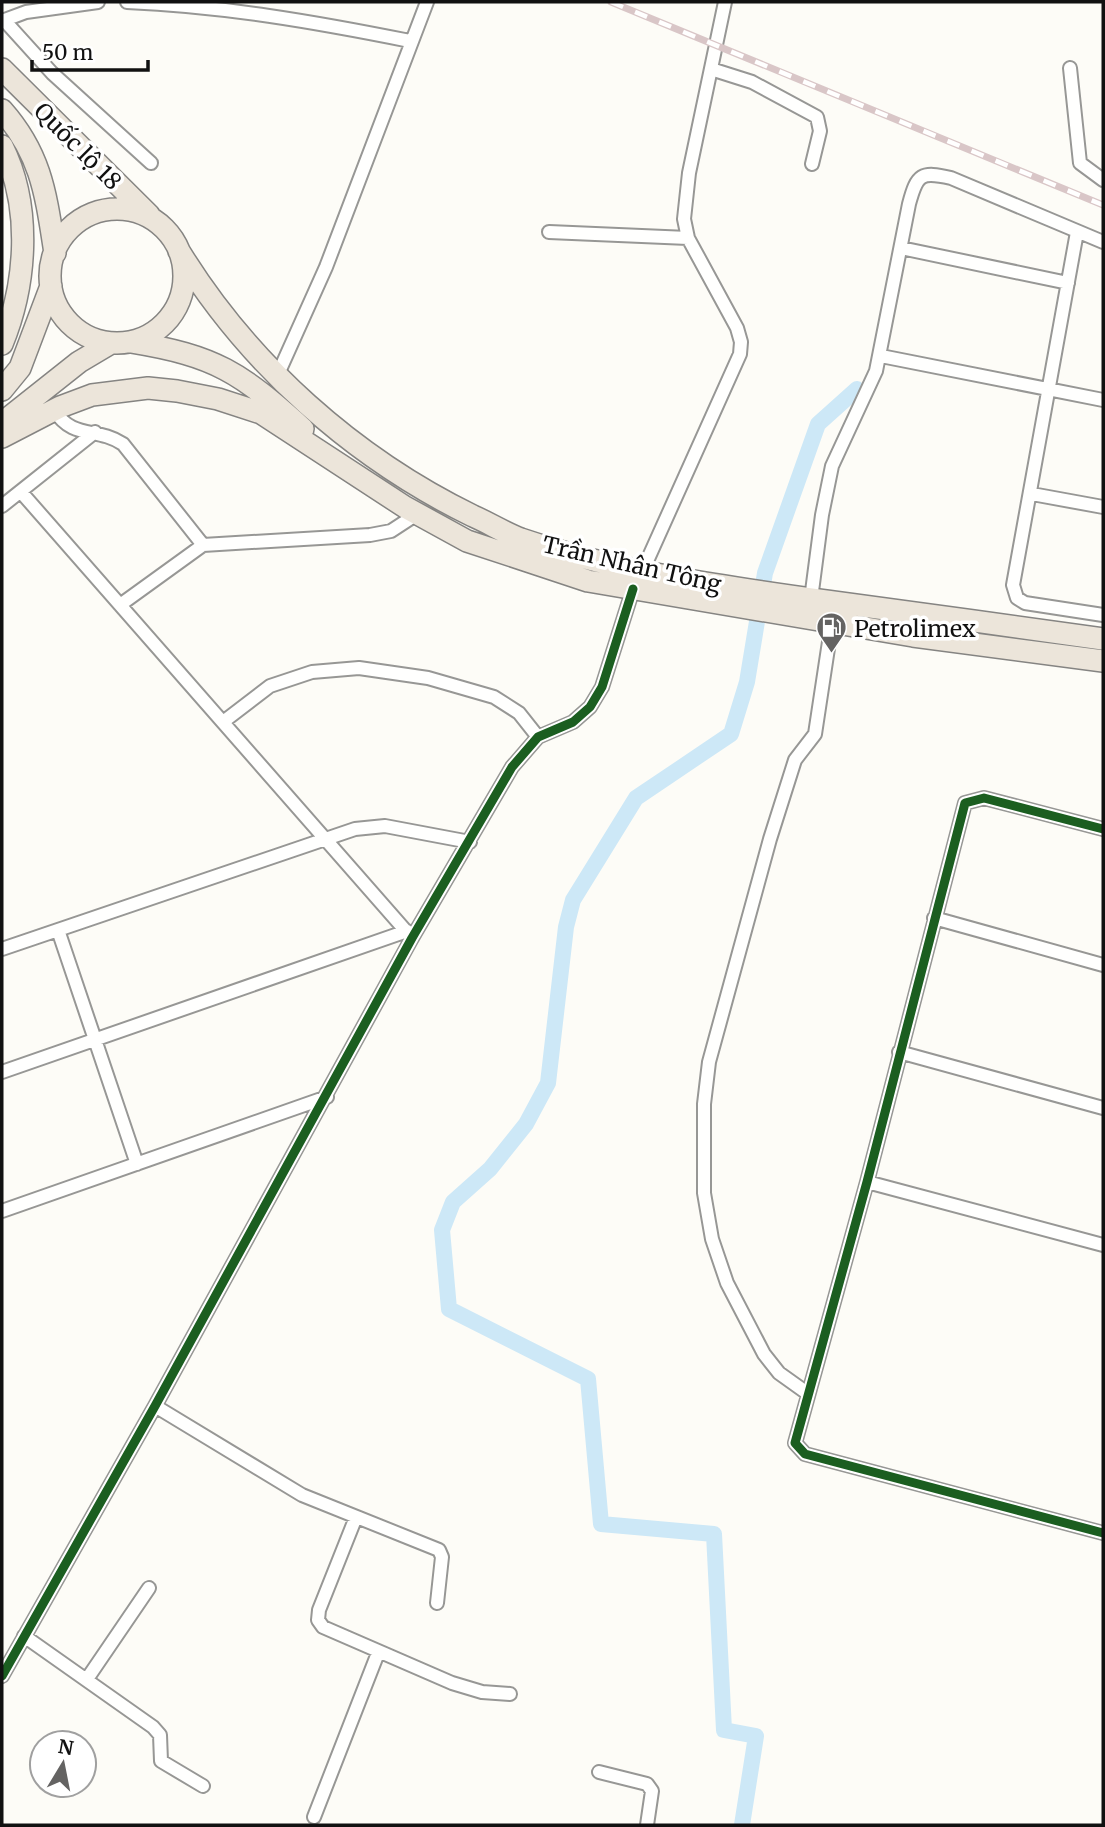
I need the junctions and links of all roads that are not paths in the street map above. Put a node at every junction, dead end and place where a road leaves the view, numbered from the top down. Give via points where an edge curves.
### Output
1 (98, 2) edge
2 (127, 2) edge
3 (427, 2) edge
4 (724, 2) edge
5 (3, 20) edge
6 (410, 41) junction
7 (1070, 68) dead end
8 (2, 69) edge
9 (711, 69) junction
10 (2, 110) edge
11 (2, 146) edge
12 (151, 163) dead end
13 (812, 164) dead end
14 (1103, 180) edge
15 (156, 222) junction
16 (549, 232) dead end
17 (1077, 232) junction
18 (688, 238) junction
19 (1103, 242) edge
20 (901, 248) junction
21 (180, 251) junction
22 (55, 253) junction
23 (1068, 283) junction
24 (51, 286) junction
25 (121, 342) junction
26 (2, 345) edge
27 (880, 356) junction
28 (278, 374) junction
29 (2, 390) edge
30 (1050, 390) junction
31 (1103, 400) edge
32 (54, 410) junction
33 (2, 424) edge
34 (95, 432) junction
35 (2, 437) edge
36 (354, 475) junction
37 (21, 492) junction
38 (1032, 494) junction
39 (2, 506) edge
40 (1103, 507) edge
41 (417, 514) junction
42 (203, 545) junction
43 (638, 579) junction
44 (811, 599) junction
45 (776, 604) junction
46 (120, 605) junction
47 (1103, 615) edge
48 (832, 622) junction
49 (1103, 639) edge
50 (1103, 661) edge
51 (223, 722) junction
52 (538, 737) junction
53 (1103, 829) edge
54 (327, 840) junction
55 (470, 842) junction
56 (934, 918) junction
57 (58, 930) junction
58 (409, 934) junction
59 (2, 950) edge
60 (1103, 965) edge
61 (96, 1041) junction
62 (899, 1052) junction
63 (2, 1072) edge
64 (327, 1097) junction
65 (1103, 1108) edge
66 (137, 1164) junction
67 (867, 1182) junction
68 (2, 1211) edge
69 (1103, 1245) edge
70 (807, 1393) junction
71 (155, 1406) junction
72 (356, 1517) junction
73 (1103, 1533) edge
74 (149, 1588) dead end
75 (437, 1603) dead end
76 (24, 1636) junction
77 (378, 1653) junction
78 (2, 1676) edge
79 (87, 1679) junction
80 (510, 1694) dead end
81 (599, 1772) dead end
82 (203, 1786) dead end
83 (314, 1817) dead end
84 (647, 1825) edge

1 - 5 street via 26,12
2 - 6 street via 192,4 275,15
3 - 6 street
4 - 9 street
5 - 12 street via 52,73
6 - 28 street via 326,267
7 - 14 street via 1080,163
8 - 15 highway, Quốc lộ 18
9 - 13 street via 752,82 817,117 820,131
9 - 18 street via 684,209
10 - 22 highway, Quốc lộ 18 via 27,141 44,180
11 - 26 highway via 18,191 23,243 19,285
15 - 21 highway
15 - 22 highway via 137,213 97,213 72,228
16 - 18 street
17 - 19 street
17 - 20 street via 931,173 920,176 914,185
17 - 23 street
18 - 43 street via 737,328 740,354
20 - 23 street
20 - 27 street
21 - 25 highway via 183,289 177,308 149,335
21 - 28 highway, Trần Nhân Tông via 214,305
22 - 24 highway
23 - 30 street
24 - 25 highway via 65,318 86,335
24 - 29 highway via 20,368
25 - 33 highway via 79,362
25 - 36 highway, Trần Nhân Tông via 178,349 225,366 257,386
27 - 30 street
27 - 44 street via 832,466
28 - 43 highway, Trần Nhân Tông via 344,435 421,490 519,538
30 - 31 street
30 - 38 street
32 - 34 street via 63,424
32 - 35 highway, Trần Nhân Tông
32 - 36 highway, Trần Nhân Tông via 92,395 148,388 205,396 261,414
34 - 37 street
34 - 42 street via 123,444
36 - 41 highway, Trần Nhân Tông
37 - 39 street
37 - 46 street
38 - 40 street
38 - 47 street via 1013,585 1017,598
41 - 42 street via 391,531 370,535
41 - 43 highway, Trần Nhân Tông via 467,541 588,581
42 - 46 street
43 - 45 highway, Trần Nhân Tông
43 - 52 street via 602,687 590,707 572,722
44 - 45 highway
44 - 49 highway
45 - 48 highway
46 - 51 street
48 - 50 highway
48 - 70 street via 815,734 795,760 770,839 709,1062 704,1104 704,1193 712,1239 727,1283 764,1354 779,1373
51 - 52 street via 270,686 312,672 359,667 428,678 494,697 519,713
51 - 54 street
52 - 55 street via 512,767
53 - 56 street via 984,798 968,800
54 - 55 street via 355,829 385,826
54 - 57 street
54 - 58 street
55 - 58 street
56 - 60 street
56 - 62 street
57 - 59 street
57 - 61 street
58 - 61 street
58 - 64 street
61 - 63 street
61 - 66 street
62 - 65 street
62 - 67 street
64 - 66 street
64 - 71 street
66 - 68 street
67 - 69 street
67 - 70 street
70 - 73 street via 795,1443 805,1454
71 - 72 street via 302,1495
71 - 76 street
72 - 75 street via 439,1550
72 - 77 street via 318,1620 332,1632
74 - 79 street
76 - 78 street
76 - 79 street
77 - 80 street via 452,1683
77 - 83 street
79 - 82 street via 153,1727 160,1735 161,1761
81 - 84 street via 647,1784 652,1791

